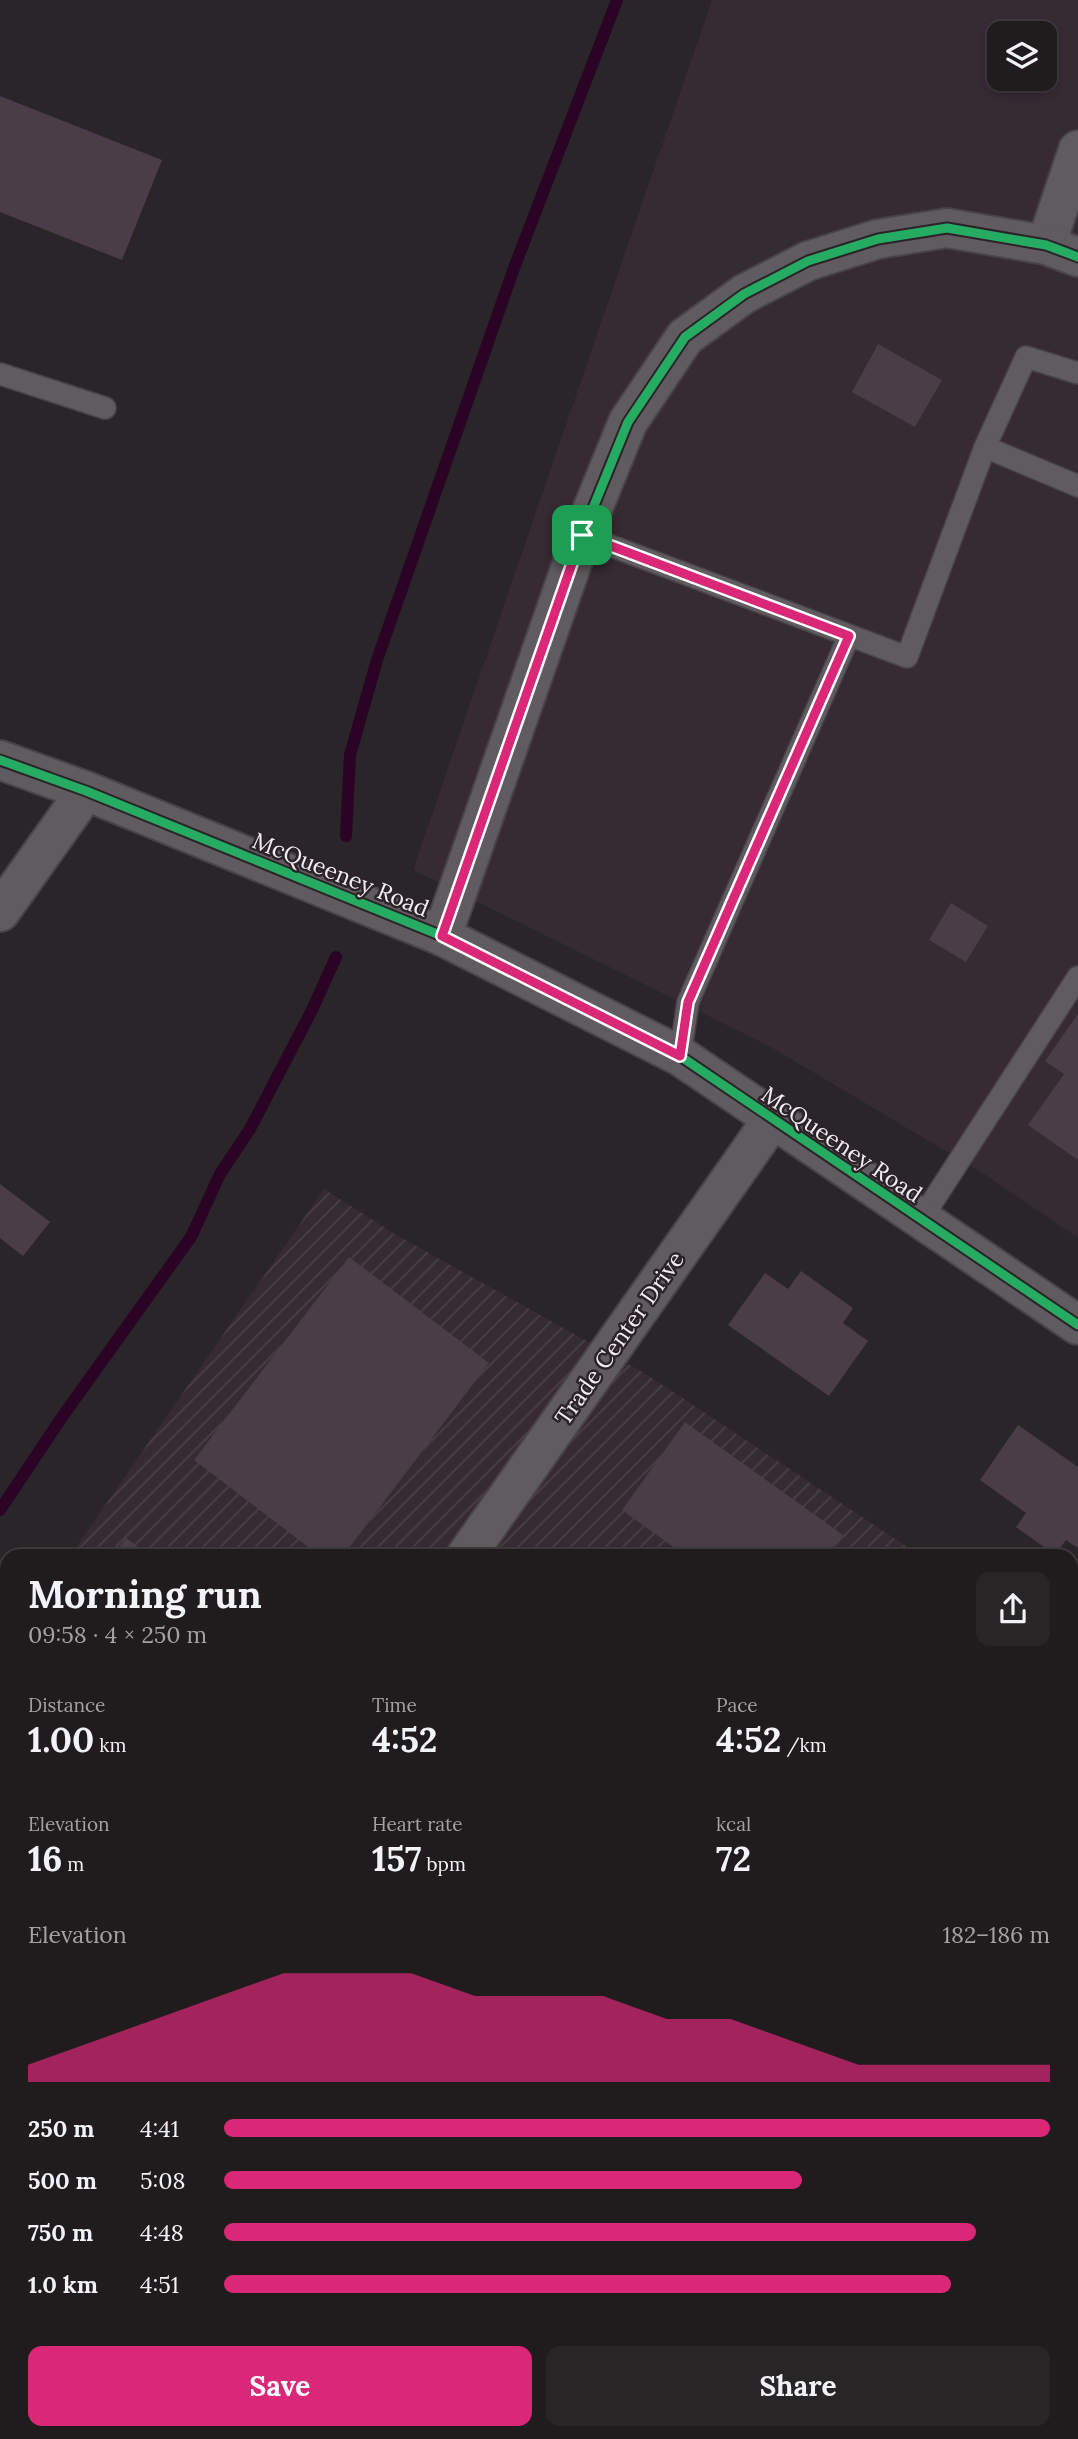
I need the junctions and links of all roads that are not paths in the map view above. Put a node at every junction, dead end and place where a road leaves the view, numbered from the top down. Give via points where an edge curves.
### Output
1 (1078, 150) edge
2 (1062, 251) edge
3 (1078, 373) edge
4 (0, 374) edge
5 (105, 408) dead end
6 (985, 447) junction
7 (1078, 486) edge
8 (582, 535) junction
9 (849, 636) junction
10 (0, 760) edge
11 (86, 791) junction
12 (0, 912) edge
13 (442, 936) junction
14 (1078, 977) edge
15 (680, 1056) junction
16 (772, 1120) junction
17 (920, 1221) junction
18 (1078, 1325) edge
19 (471, 1549) edge

1 - 2 street
2 - 8 street via 947,228 878,239 808,261 744,294 685,337 628,422
3 - 6 lane via 1026,357
4 - 5 lane
6 - 7 lane
6 - 9 lane via 907,657
8 - 9 lane
8 - 13 street
9 - 15 lane via 688,1002
10 - 11 street, McQueeney Road
11 - 12 street
11 - 13 street, McQueeney Road
13 - 15 street, McQueeney Road
14 - 17 lane
15 - 16 street, McQueeney Road
16 - 17 street, McQueeney Road
16 - 19 street, Trade Center Drive
17 - 18 street, McQueeney Road

